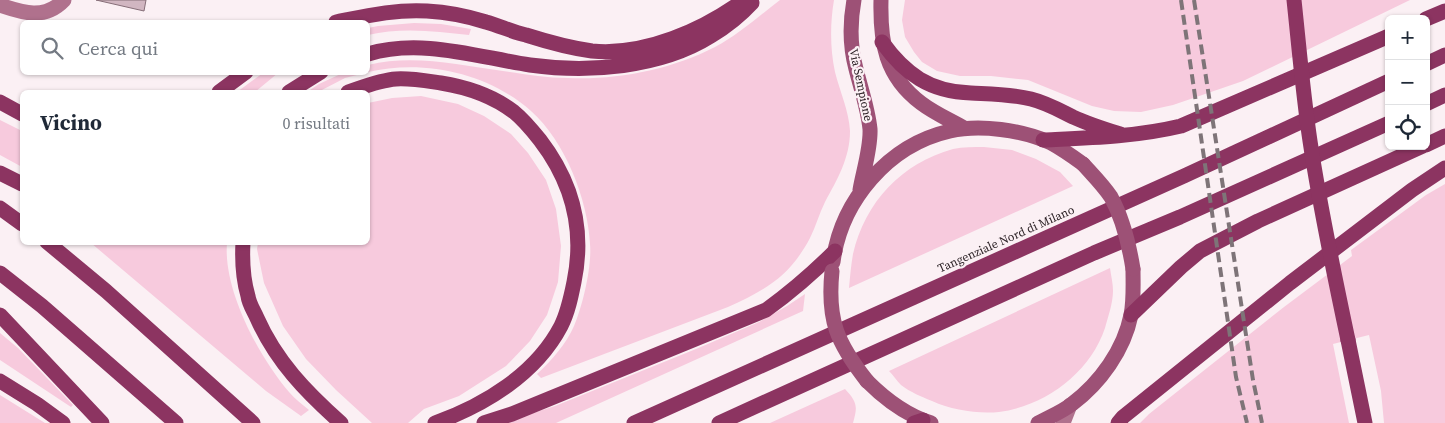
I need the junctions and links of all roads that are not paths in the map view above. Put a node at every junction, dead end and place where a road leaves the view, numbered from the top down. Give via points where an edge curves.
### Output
1 (64, 0) edge
2 (744, 0) edge
3 (755, 0) edge
4 (854, 0) edge
5 (881, 0) edge
6 (1294, 0) edge
7 (0, 5) edge
8 (1445, 11) edge
9 (1430, 17) edge
10 (346, 20) edge
11 (1385, 38) edge
12 (882, 42) junction
13 (370, 54) edge
14 (1445, 55) edge
15 (1430, 62) edge
16 (242, 75) edge
17 (316, 75) edge
18 (1385, 83) edge
19 (222, 90) edge
20 (292, 90) edge
21 (353, 90) edge
22 (1445, 95) edge
23 (0, 102) edge
24 (1430, 102) edge
25 (20, 113) edge
26 (1385, 124) edge
27 (964, 128) junction
28 (1129, 136) junction
29 (1445, 136) edge
30 (1043, 140) junction
31 (1430, 143) edge
32 (1414, 150) edge
33 (1445, 168) edge
34 (0, 173) edge
35 (20, 183) edge
36 (859, 193) junction
37 (0, 208) edge
38 (20, 223) edge
39 (51, 245) edge
40 (243, 245) edge
41 (834, 251) junction
42 (0, 273) edge
43 (0, 315) edge
44 (1131, 315) junction
45 (0, 381) edge
46 (1070, 405) junction
47 (922, 422) edge
48 (62, 423) edge
49 (102, 423) edge
50 (176, 423) edge
51 (253, 423) edge
52 (341, 423) edge
53 (435, 423) edge
54 (484, 423) edge
55 (634, 423) edge
56 (719, 423) edge
57 (1038, 423) edge
58 (1063, 423) edge
59 (1118, 423) edge
60 (1365, 423) edge

1 - 7 main road via 51,9 31,14
2 - 10 highway via 690,32 646,47 612,51 574,48 452,14 387,12
3 - 13 highway via 730,23 690,47 642,62 612,67 530,65 430,49
4 - 36 main road, Via Sempione via 851,38 870,133
5 - 12 main road
6 - 60 highway, bridge via 1310,141
8 - 9 highway
11 - 28 highway via 1181,126
12 - 27 main road via 901,84 923,104
12 - 28 highway via 907,70 939,89 1032,99
14 - 15 highway
16 - 19 highway
17 - 20 highway
18 - 55 highway, Tangenziale Nord di Milano
21 - 53 highway via 395,79 461,86 490,98 514,112 532,130 553,157 572,200 578,265 569,304 551,342 507,388
22 - 24 highway
23 - 25 highway
26 - 56 highway
27 - 30 main road via 1008,131
27 - 36 main road via 927,138 908,148 891,159
28 - 30 highway
29 - 31 highway
30 - 44 main road, bridge via 1082,164 1110,197 1127,234 1133,269
32 - 44 highway via 1200,251
33 - 59 highway via 1290,283
34 - 35 highway
36 - 41 main road
37 - 38 highway
39 - 51 highway
40 - 52 highway via 248,297 264,333 283,364
41 - 47 main road, bridge via 831,311 843,347 882,396
41 - 54 highway via 807,279 766,310
42 - 50 highway
43 - 49 highway
44 - 46 main road via 1120,347 1103,374 1089,391
45 - 48 highway
46 - 57 main road
46 - 58 main road

